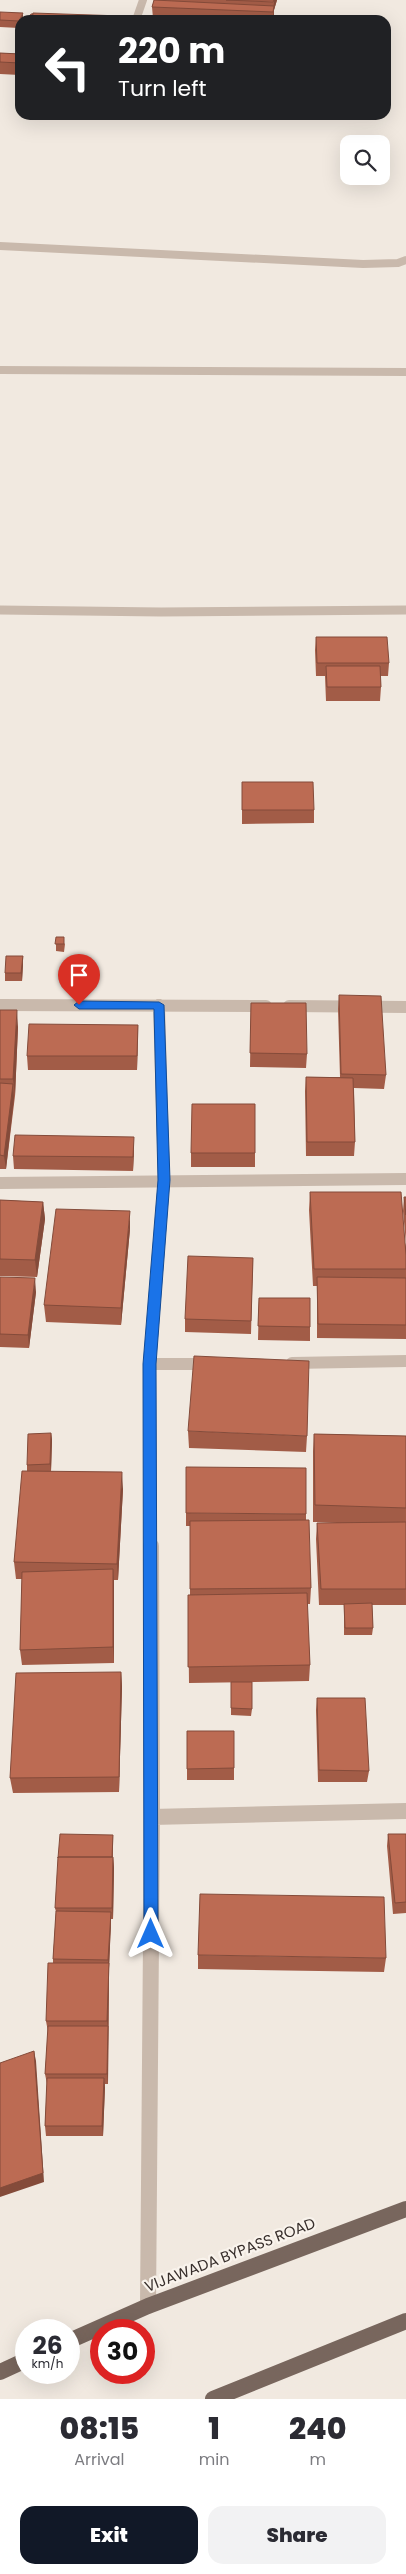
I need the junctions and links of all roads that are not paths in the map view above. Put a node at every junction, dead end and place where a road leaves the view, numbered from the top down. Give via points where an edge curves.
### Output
1 (143, 0) edge
2 (138, 15) edge
3 (0, 246) edge
4 (406, 260) edge
5 (0, 370) edge
6 (406, 372) edge
7 (0, 610) edge
8 (406, 610) edge
9 (0, 1005) edge
10 (159, 1005) junction
11 (406, 1007) edge
12 (406, 1179) edge
13 (164, 1180) junction
14 (0, 1182) edge
15 (406, 1361) edge
16 (228, 1363) edge
17 (278, 1363) edge
18 (150, 1364) junction
19 (406, 1812) edge
20 (152, 1817) junction
21 (406, 2209) edge
22 (148, 2306) junction
23 (406, 2321) edge
24 (80, 2336) edge
25 (15, 2365) edge
26 (0, 2372) edge
27 (213, 2399) edge

1 - 2 street
3 - 4 street via 363,264
5 - 6 street
7 - 8 street
9 - 10 street
10 - 11 street
10 - 13 street
12 - 13 street
13 - 14 street
13 - 18 street
15 - 17 street
16 - 18 street
18 - 20 street
19 - 20 street
20 - 22 street
21 - 22 main road, VIJAWADA BYPASS ROAD
22 - 24 main road, VIJAWADA BYPASS ROAD
23 - 27 main road
25 - 26 main road

